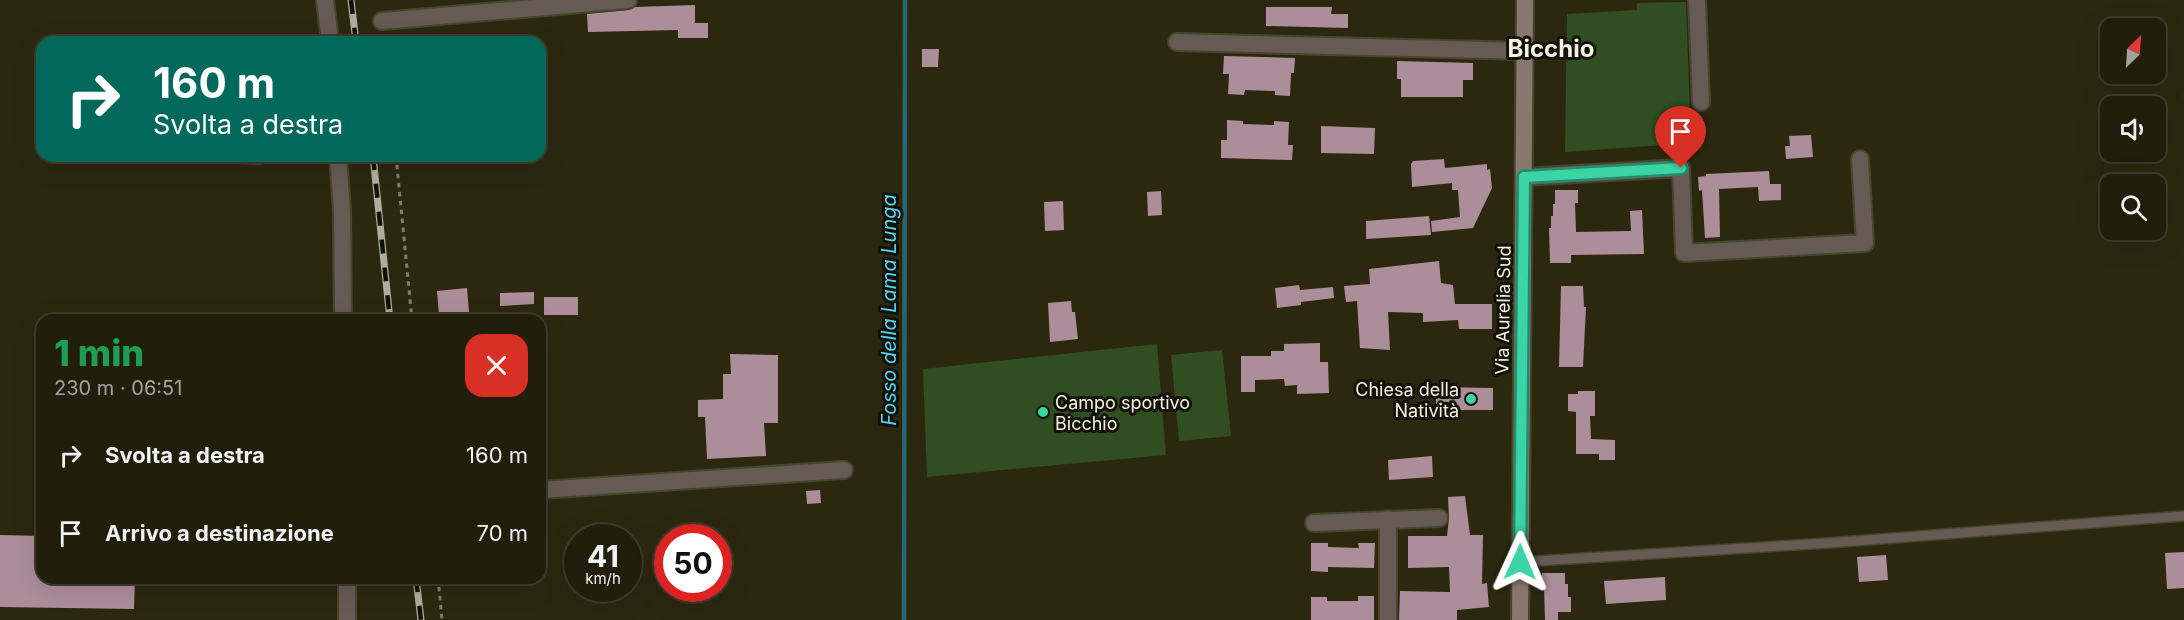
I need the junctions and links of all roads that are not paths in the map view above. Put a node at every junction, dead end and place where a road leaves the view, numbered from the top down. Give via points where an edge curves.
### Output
1 (325, 0) edge
2 (628, 0) edge
3 (1525, 0) edge
4 (1697, 0) edge
5 (382, 21) dead end
6 (329, 36) edge
7 (1178, 42) dead end
8 (1524, 51) junction
9 (1701, 102) dead end
10 (1860, 159) dead end
11 (338, 162) edge
12 (1524, 177) junction
13 (343, 314) edge
14 (844, 470) dead end
15 (546, 490) edge
16 (2183, 516) edge
17 (1439, 518) dead end
18 (1388, 519) junction
19 (1314, 523) dead end
20 (1520, 562) junction
21 (347, 584) edge
22 (347, 620) edge
23 (1388, 620) edge
24 (1520, 620) edge

1 - 6 street
2 - 5 street
3 - 8 main road, Via Aurelia Sud
4 - 9 street
7 - 8 street
8 - 12 main road, Via Aurelia Sud
10 - 12 street via 1865,243 1684,253 1681,168
11 - 13 street
12 - 20 main road, Via Aurelia Sud
14 - 15 street
16 - 20 lane
17 - 18 street
18 - 19 street
18 - 23 street
20 - 24 main road, Via Aurelia Sud
21 - 22 street

